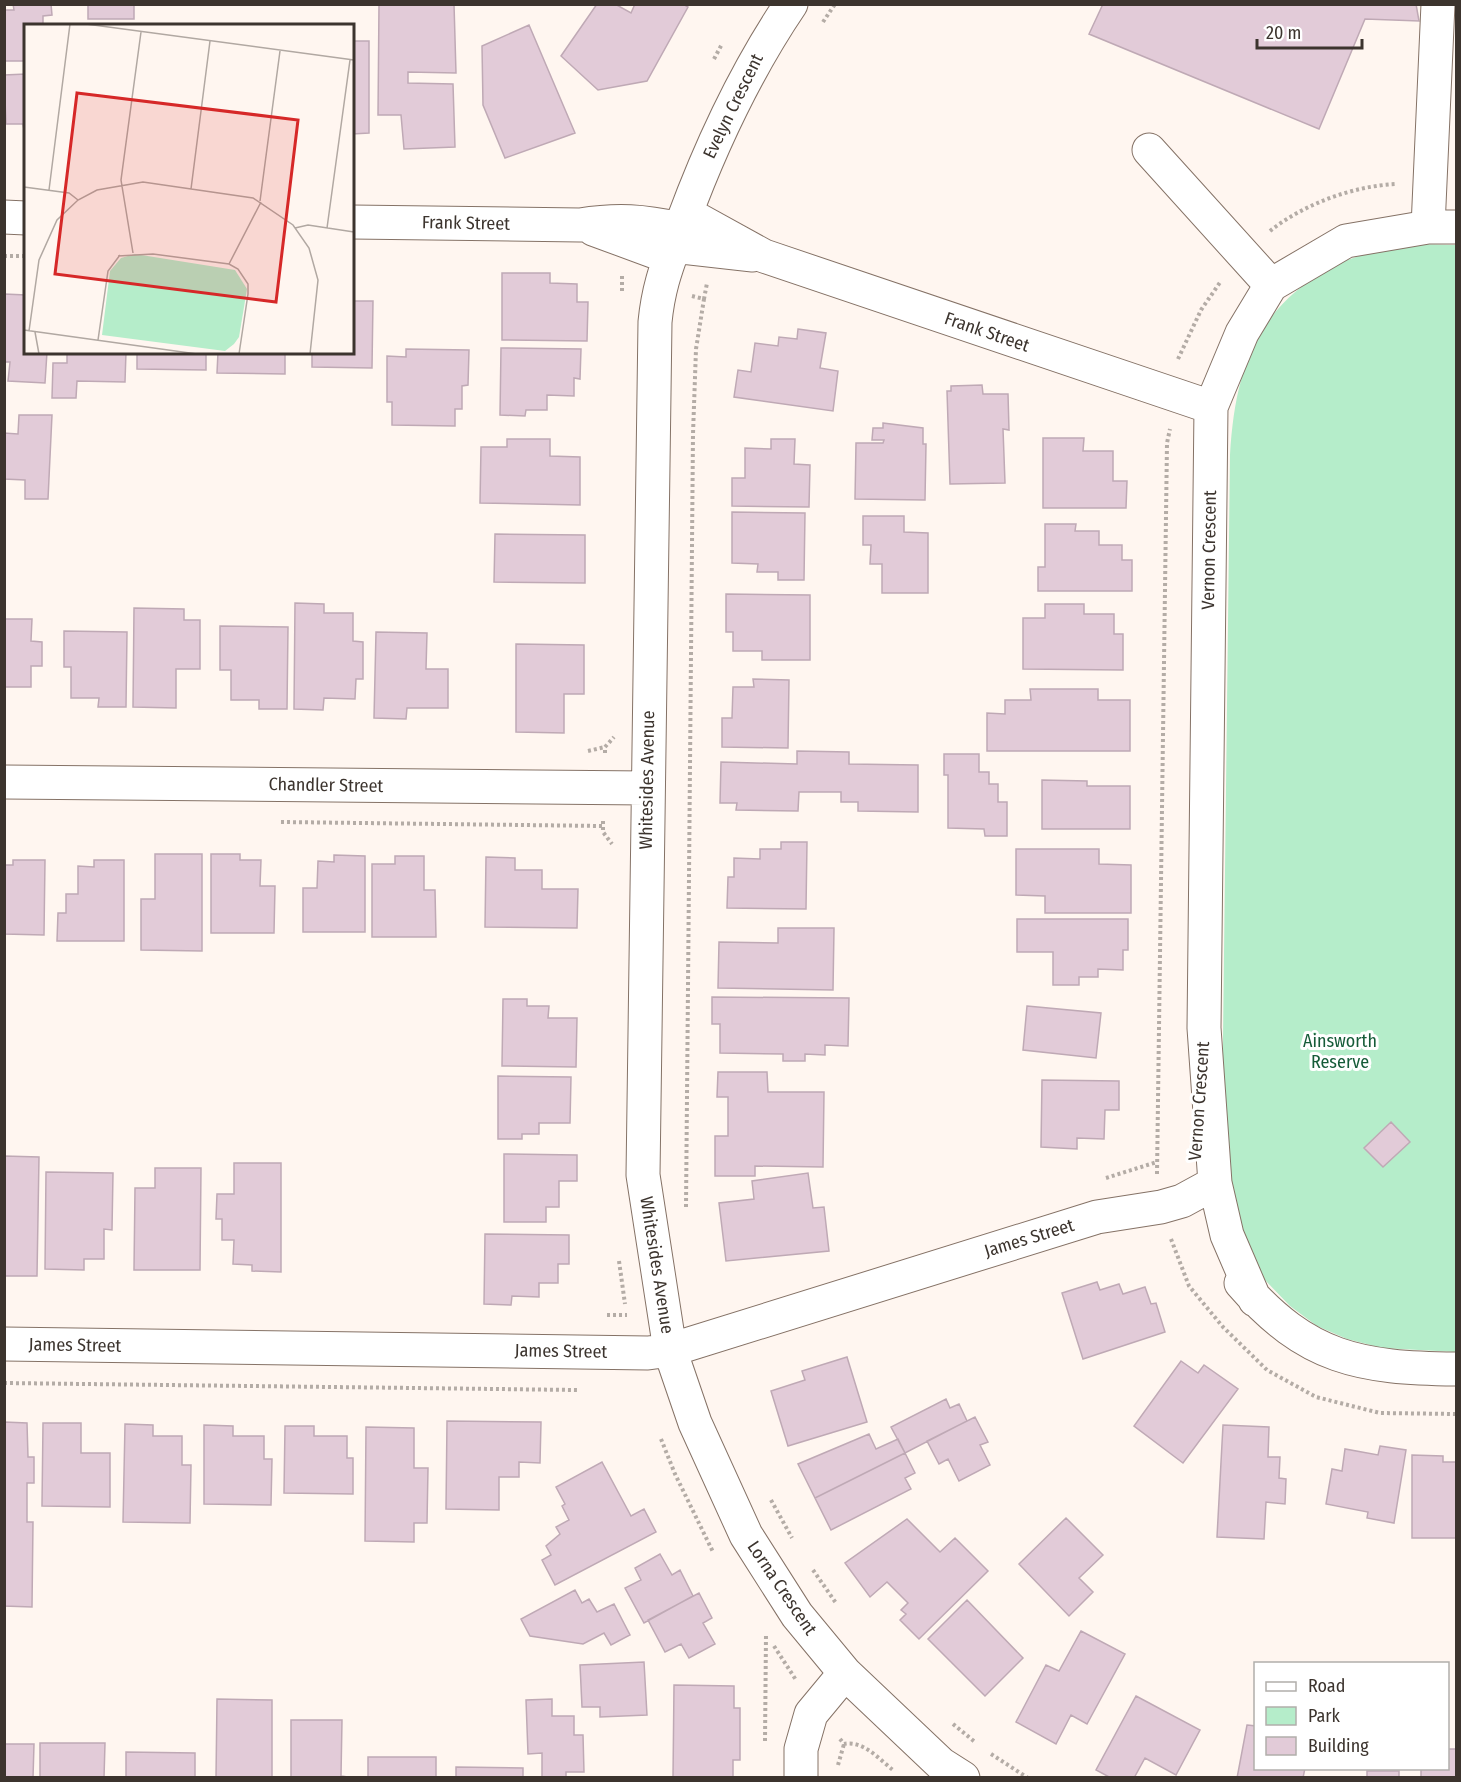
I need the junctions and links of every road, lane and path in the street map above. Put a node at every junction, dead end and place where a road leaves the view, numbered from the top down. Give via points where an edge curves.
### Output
1 (790, 4) edge
2 (1438, 4) edge
3 (1149, 150) dead end
4 (4, 217) edge
5 (24, 218) edge
6 (354, 222) edge
7 (1442, 227) edge
8 (677, 236) junction
9 (4, 256) edge
10 (24, 256) edge
11 (1271, 285) junction
12 (704, 299) dead end
13 (1211, 407) junction
14 (4, 782) edge
15 (647, 788) junction
16 (280, 822) dead end
17 (603, 826) dead end
18 (1202, 1186) junction
19 (686, 1215) dead end
20 (4, 1344) edge
21 (670, 1350) junction
22 (1456, 1369) edge
23 (4, 1383) edge
24 (586, 1390) dead end
25 (768, 1495) dead end
26 (794, 1542) dead end
27 (812, 1569) dead end
28 (837, 1605) dead end
29 (766, 1634) dead end
30 (845, 1673) junction
31 (952, 1723) dead end
32 (977, 1743) dead end
33 (844, 1744) dead end
34 (986, 1750) dead end
35 (765, 1754) dead end
36 (838, 1771) dead end
37 (801, 1778) edge
38 (963, 1778) edge
39 (1028, 1778) edge

1 - 8 street, Evelyn Crescent via 745,79
2 - 7 street
3 - 11 street
4 - 5 street
6 - 8 street, Frank Street via 580,225 641,220
7 - 11 street, Vernon Crescent via 1346,241
8 - 13 street, Frank Street via 764,256
8 - 15 street, Whitesides Avenue via 658,288 655,322
9 - 10 path
11 - 13 street, Vernon Crescent via 1242,333
12 - 19 path via 696,349 693,434
13 - 18 street, Vernon Crescent
14 - 15 street, Chandler Street
15 - 21 street, Whitesides Avenue via 643,1175
16 - 17 path
18 - 21 street, James Street via 1161,1207 1096,1217
18 - 22 street, Vernon Crescent via 1256,1300 1283,1326 1330,1353 1385,1367
20 - 21 street, James Street via 648,1353
21 - 30 street, Lorna Crescent via 695,1423 746,1535 797,1615
23 - 24 path
25 - 26 path
27 - 28 path
29 - 35 path
30 - 37 street via 811,1714 801,1749
30 - 38 street, Lorna Crescent via 941,1764
31 - 32 path
33 - 36 path
34 - 39 path

